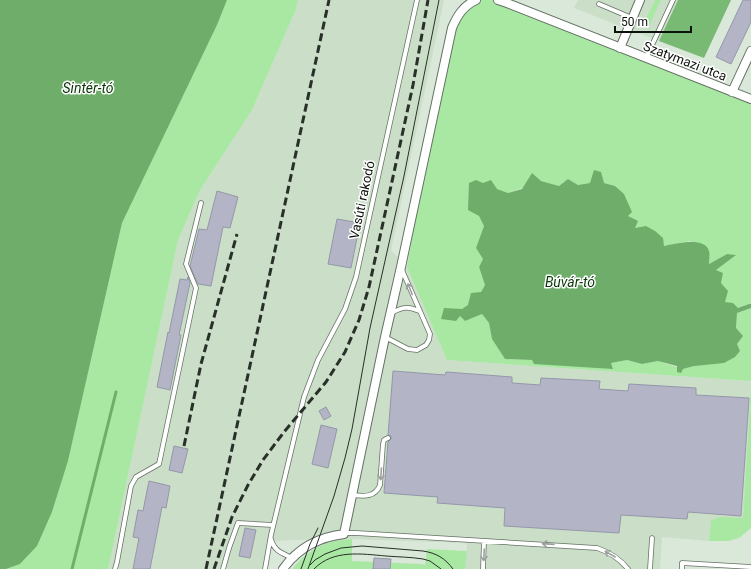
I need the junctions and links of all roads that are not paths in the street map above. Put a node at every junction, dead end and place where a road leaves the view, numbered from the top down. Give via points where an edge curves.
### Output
1 (417, 0) edge
2 (476, 0) edge
3 (498, 0) edge
4 (640, 0) edge
5 (673, 0) edge
6 (507, 1) edge
7 (600, 4) dead end
8 (632, 18) junction
9 (620, 48) junction
10 (751, 51) edge
11 (646, 58) junction
12 (732, 92) junction
13 (751, 99) edge
14 (201, 203) dead end
15 (401, 267) junction
16 (419, 311) junction
17 (390, 313) junction
18 (385, 337) junction
19 (388, 438) dead end
20 (352, 495) junction
21 (273, 525) junction
22 (344, 534) junction
23 (271, 535) junction
24 (652, 538) dead end
25 (484, 541) junction
26 (292, 558) junction
27 (704, 566) edge
28 (751, 567) edge
29 (114, 569) edge
30 (223, 569) edge
31 (265, 569) edge
32 (283, 569) edge
33 (483, 569) edge
34 (628, 569) edge
35 (650, 569) edge
36 (682, 569) edge

1 - 21 lane, Vasúti rakodó via 356,277 345,309 318,360 304,397
2 - 15 street via 461,11 452,28
3 - 6 street, Szatymazi utca
4 - 8 street
5 - 11 lane
6 - 9 street, Szatymazi utca
7 - 8 lane
8 - 9 street
9 - 11 street, Szatymazi utca
10 - 12 street
11 - 12 street, Szatymazi utca
12 - 13 street, Szatymazi utca
14 - 29 lane via 186,264 196,288 159,464 136,477 131,486
16 -> 15 lane
15 - 17 street
16 - 17 lane via 406,307
16 - 18 lane via 430,334 426,345 417,350 408,349
17 - 18 street
18 - 20 street
19 -> 20 lane via 383,444 378,490 370,495
20 - 22 street
21 - 23 lane, Vasúti rakodó
21 - 30 lane via 238,523
22 - 25 lane
22 - 26 street via 317,540
23 - 26 lane via 276,549
23 - 31 lane, Vasúti rakodó
24 - 35 lane
25 -> 33 lane
34 -> 25 lane via 616,557 597,548
26 - 32 street
27 - 28 lane
27 - 36 lane via 682,563

